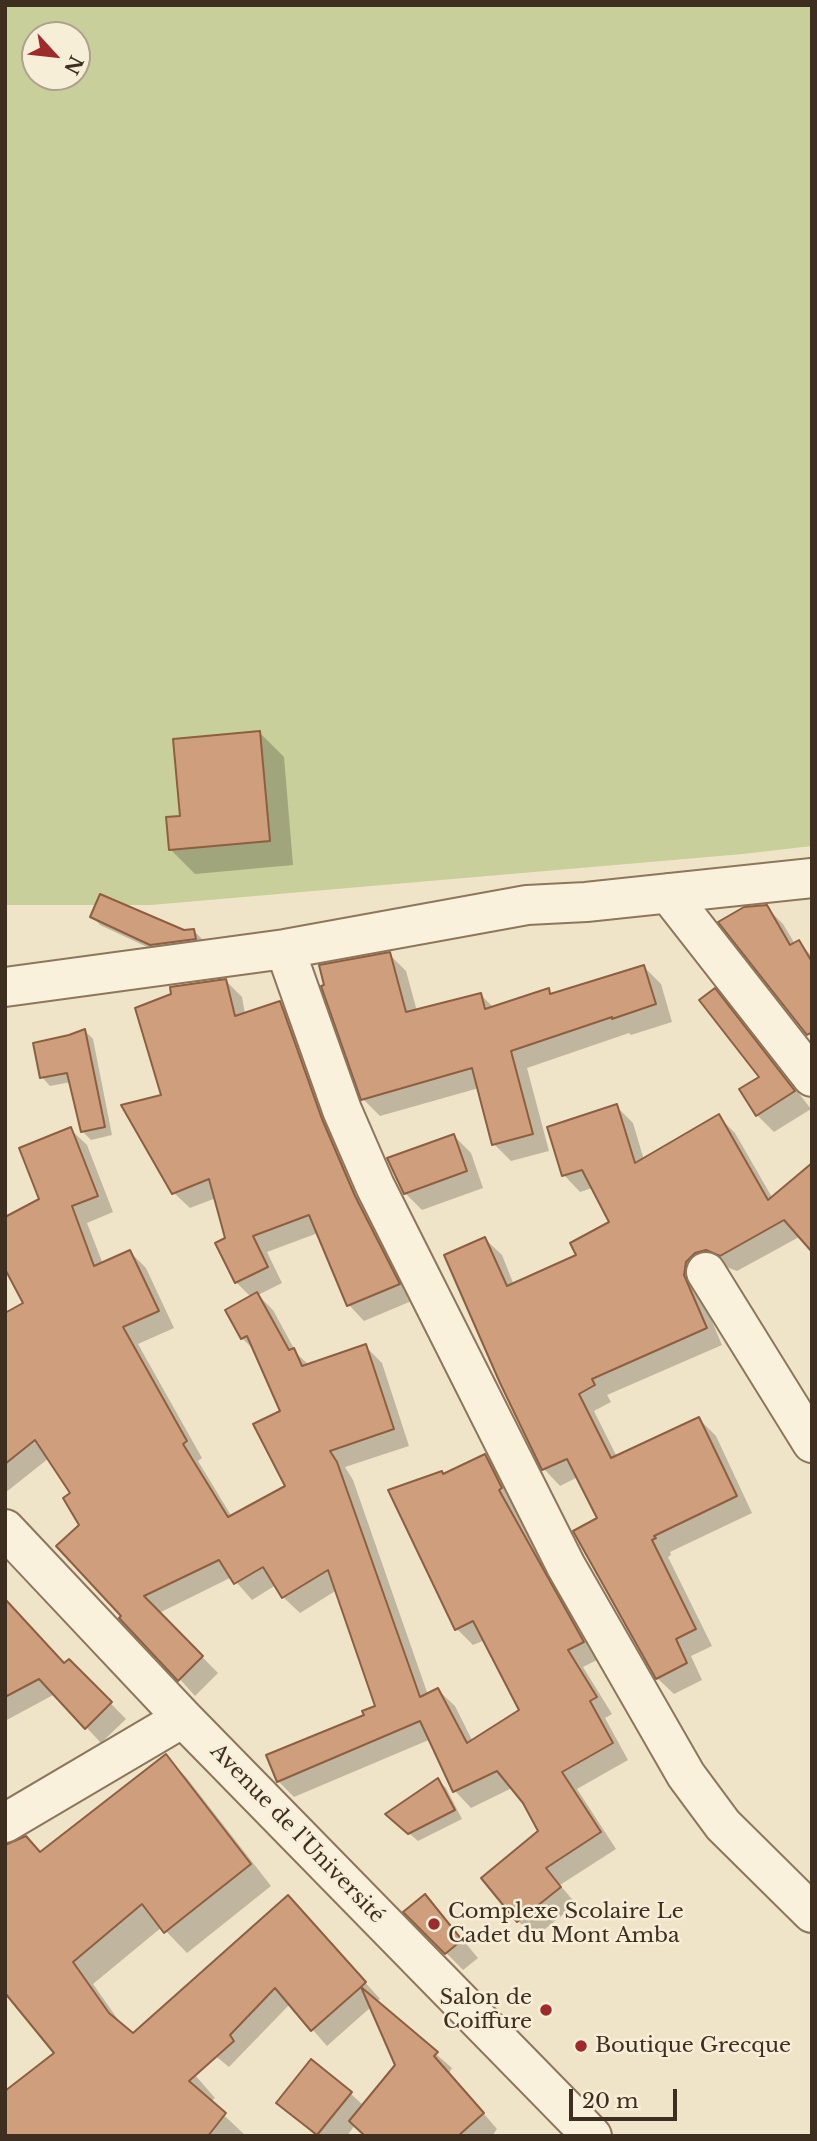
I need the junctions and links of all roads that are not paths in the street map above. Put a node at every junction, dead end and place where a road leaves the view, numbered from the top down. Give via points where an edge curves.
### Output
1 (812, 878) edge
2 (668, 893) junction
3 (285, 949) junction
4 (5, 987) edge
5 (812, 1077) edge
6 (706, 1272) dead end
7 (812, 1443) edge
8 (5, 1529) edge
9 (183, 1718) junction
10 (5, 1823) edge
11 (812, 1913) edge
12 (592, 2136) edge

1 - 2 street
2 - 3 street via 527,905
2 - 5 street
3 - 4 street
3 - 11 street via 342,1110 375,1186 566,1566 686,1775 723,1825
6 - 7 street
8 - 9 street, Avenue de l'Université
9 - 10 street
9 - 12 street, Avenue de l'Université

